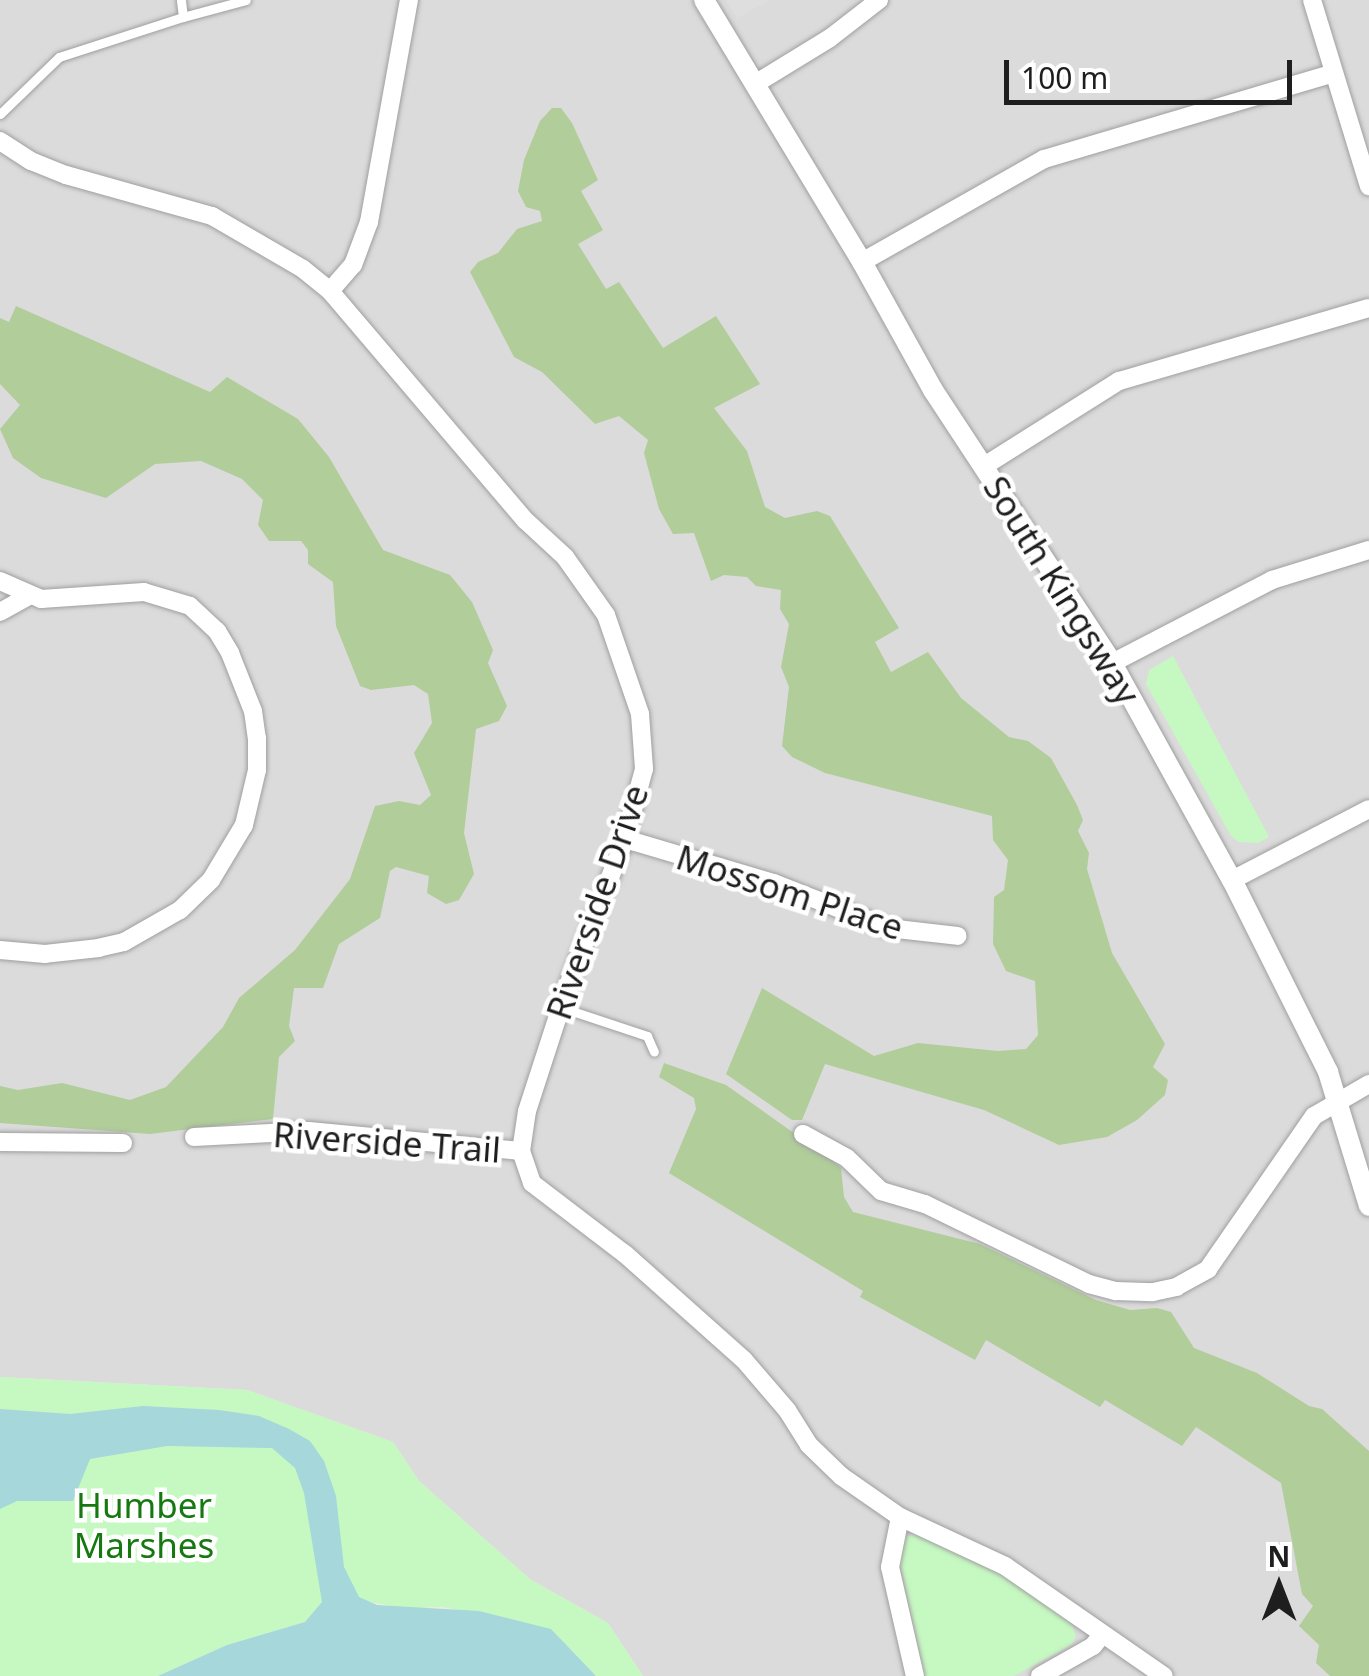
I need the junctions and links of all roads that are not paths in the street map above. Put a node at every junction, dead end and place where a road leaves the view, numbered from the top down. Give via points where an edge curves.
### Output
1 (181, 0) edge
2 (246, 0) edge
3 (409, 0) edge
4 (704, 0) edge
5 (879, 0) edge
6 (1312, 0) edge
7 (183, 17) junction
8 (1334, 72) junction
9 (755, 84) junction
10 (0, 114) edge
11 (0, 140) edge
12 (1369, 187) edge
13 (862, 262) junction
14 (330, 291) junction
15 (1369, 308) edge
16 (984, 466) junction
17 (1369, 550) edge
18 (0, 582) edge
19 (27, 596) junction
20 (0, 612) edge
21 (1112, 663) junction
22 (1369, 808) edge
23 (625, 839) junction
24 (1232, 880) junction
25 (958, 936) dead end
26 (0, 950) edge
27 (560, 1007) junction
28 (654, 1052) dead end
29 (1369, 1084) edge
30 (1336, 1101) junction
31 (803, 1134) dead end
32 (194, 1137) dead end
33 (0, 1142) edge
34 (124, 1142) dead end
35 (521, 1151) junction
36 (1369, 1206) edge
37 (900, 1516) junction
38 (1102, 1635) junction
39 (914, 1676) edge
40 (1040, 1676) edge
41 (1164, 1676) edge

1 - 7 lane
2 - 7 lane
3 - 14 street via 369,222 354,265
4 - 9 street, South Kingsway
5 - 9 street
6 - 8 street
7 - 10 lane via 59,57
8 - 12 street
8 - 13 street via 1044,159
9 - 13 street, South Kingsway
11 - 14 street, Riverside Drive via 66,175 212,216 264,242
13 - 16 street, South Kingsway
14 - 23 street, Riverside Drive via 526,521 565,556 606,616 632,684 644,743
15 - 16 street via 1119,381
16 - 21 street, South Kingsway
17 - 21 street via 1272,580
18 - 19 street
19 - 20 street
19 - 26 street via 161,594 202,615 230,654 253,711 256,770 244,825 211,880 180,910 124,942 98,948
21 - 24 street, South Kingsway
22 - 24 street
23 - 25 street, Mossom Place via 774,882 888,928
23 - 27 street, Riverside Drive
24 - 30 street, South Kingsway via 1318,1050
27 - 28 lane via 647,1036
27 - 35 street, Riverside Drive
29 - 30 street
30 - 31 street via 1314,1116 1214,1262 1176,1287 1154,1292 1089,1284 925,1204 881,1190 848,1158
30 - 36 street, South Kingsway
32 - 35 street, Riverside Trail via 309,1131
33 - 34 street
35 - 37 street via 532,1182 685,1304 744,1360 824,1462
37 - 38 street via 1005,1566
37 - 39 street via 890,1567
38 - 40 street
38 - 41 street

